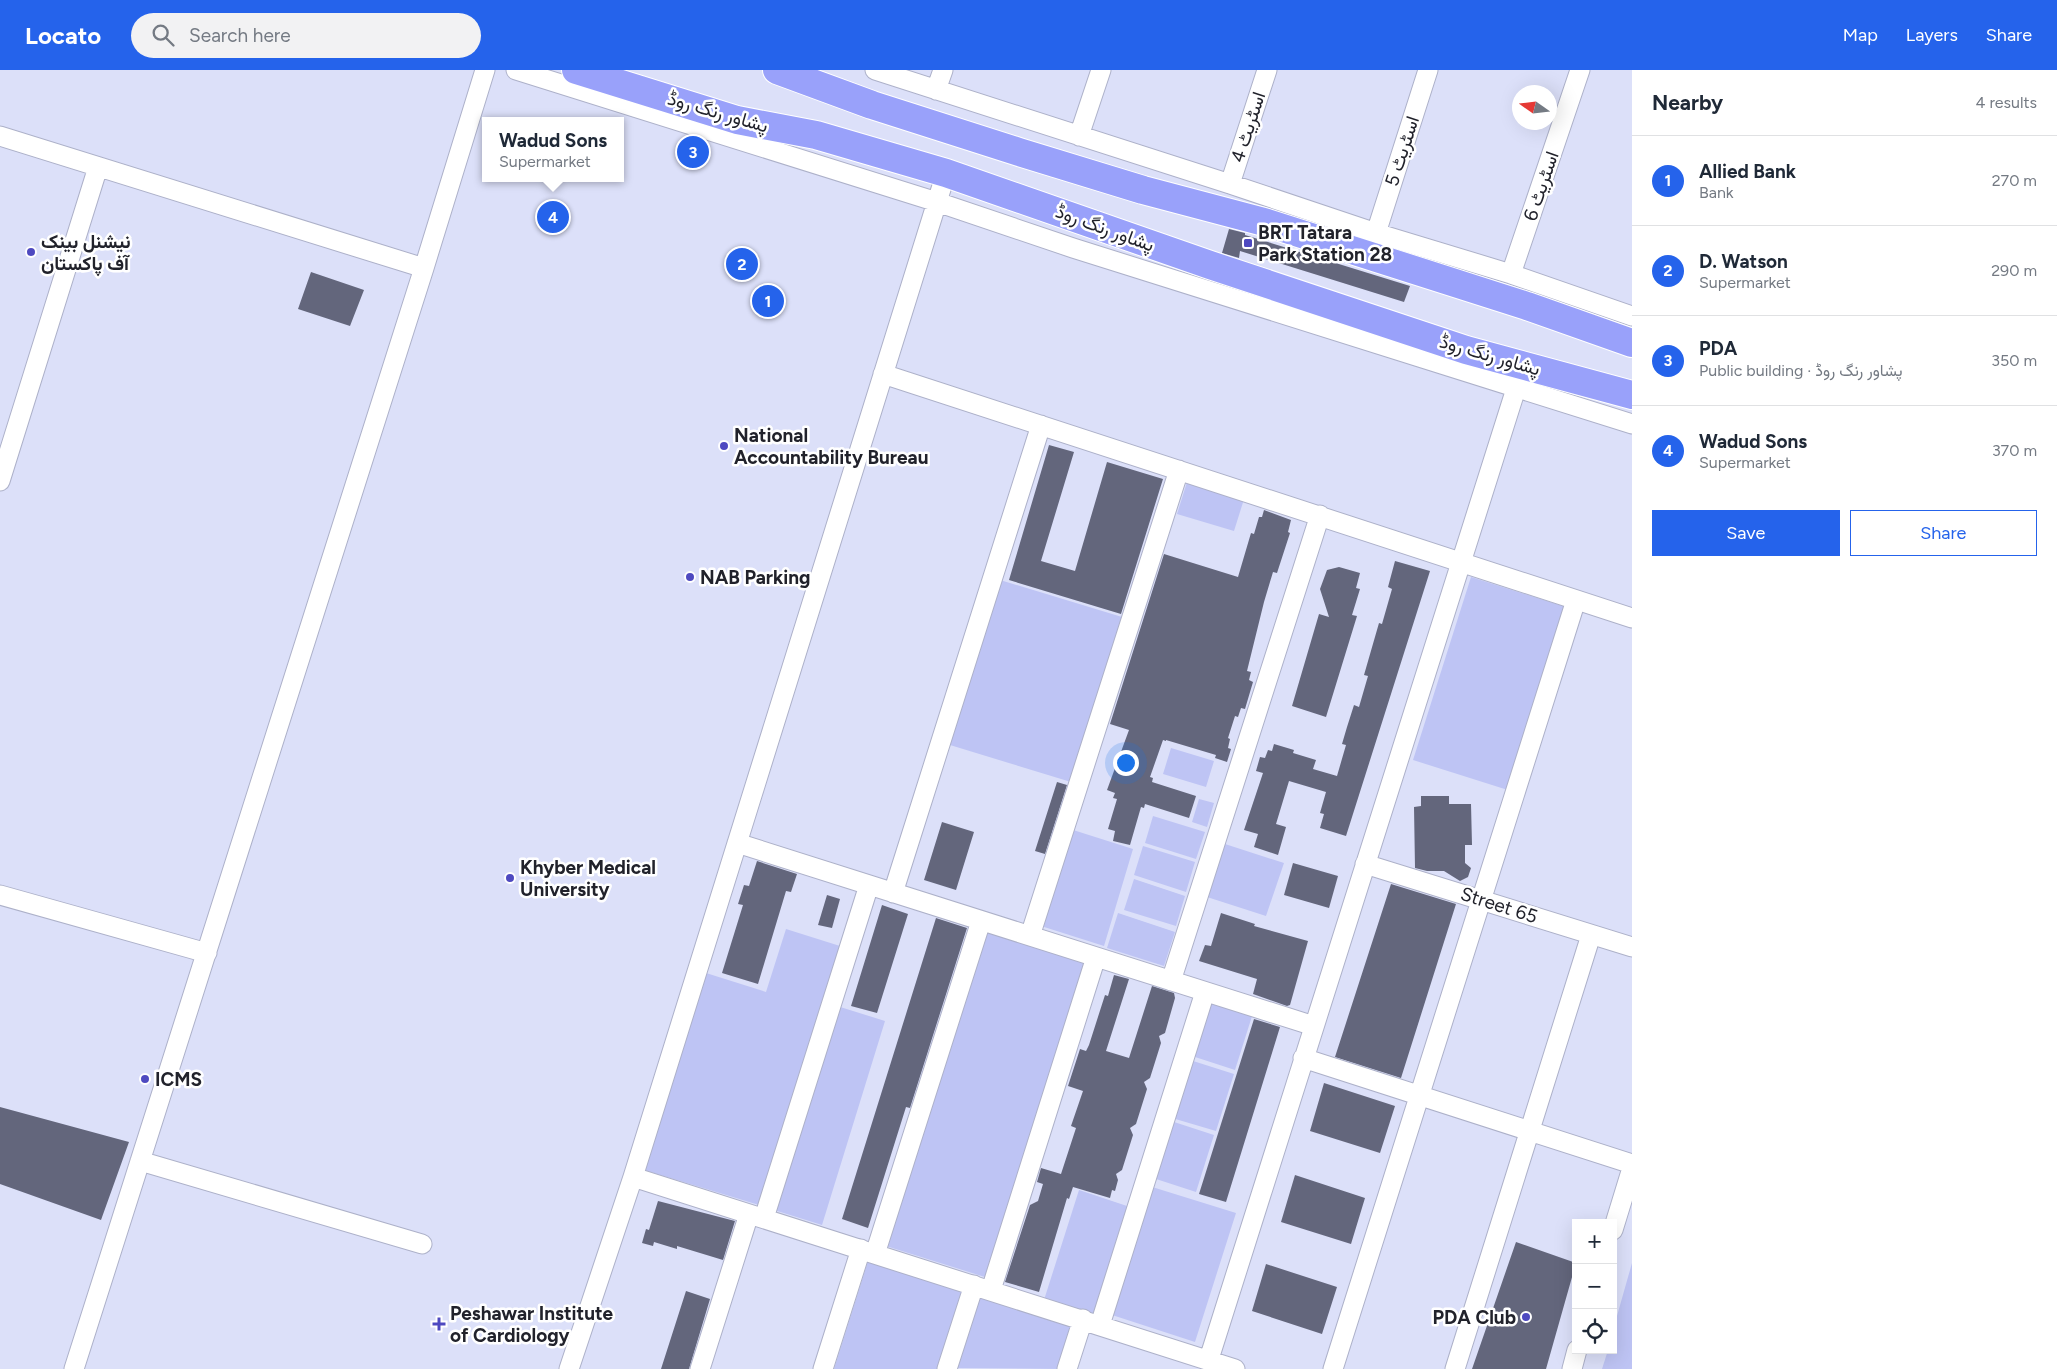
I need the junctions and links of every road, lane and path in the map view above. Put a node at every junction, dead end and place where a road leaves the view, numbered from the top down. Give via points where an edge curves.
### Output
1 (485, 70) edge
2 (516, 70) edge
3 (576, 70) edge
4 (777, 70) edge
5 (875, 70) edge
6 (943, 70) edge
7 (1101, 70) edge
8 (1267, 70) edge
9 (1428, 70) edge
10 (1580, 70) edge
11 (936, 90) junction
12 (0, 136) edge
13 (1079, 136) junction
14 (98, 167) junction
15 (946, 173) junction
16 (1230, 184) junction
17 (937, 202) junction
18 (1376, 233) junction
19 (424, 268) junction
20 (1511, 274) junction
21 (1632, 316) edge
22 (1632, 343) edge
23 (883, 374) junction
24 (1520, 376) junction
25 (1632, 395) edge
26 (1632, 424) edge
27 (1041, 425) junction
28 (1178, 470) junction
29 (0, 481) edge
30 (1320, 516) junction
31 (1461, 563) junction
32 (1576, 600) junction
33 (1632, 618) edge
34 (737, 843) junction
35 (1365, 864) junction
36 (869, 885) junction
37 (893, 893) junction
38 (0, 894) edge
39 (1482, 899) junction
40 (981, 921) junction
41 (1591, 935) junction
42 (1030, 936) junction
43 (1632, 947) edge
44 (206, 953) junction
45 (1096, 957) junction
46 (1171, 981) junction
47 (1205, 992) junction
48 (1314, 1026) junction
49 (1303, 1058) junction
50 (1419, 1096) junction
51 (1529, 1131) junction
52 (140, 1161) junction
53 (1632, 1166) edge
54 (633, 1177) junction
55 (756, 1216) junction
56 (1616, 1219) edge
57 (422, 1244) dead end
58 (868, 1251) junction
59 (982, 1288) junction
60 (1091, 1322) junction
61 (1576, 1354) edge
62 (1197, 1361) edge
63 (74, 1369) edge
64 (570, 1369) edge
65 (700, 1369) edge
66 (823, 1369) edge
67 (947, 1369) edge
68 (1067, 1369) edge
69 (1235, 1369) edge
70 (1334, 1369) edge
71 (1455, 1369) edge
72 (1572, 1369) edge

1 - 19 street
2 - 17 street
3 - 15 highway, پشاور رنگ روڈ via 737,120 816,135
4 - 22 highway via 872,105 1019,152 1264,222
5 - 11 street
6 - 11 street
7 - 13 street
8 - 16 street, اسٹریٹ 4
9 - 18 street, اسٹریٹ 5
10 - 20 street, اسٹریٹ 6
11 - 13 street
12 - 14 street
13 - 16 street
14 - 19 street
14 - 29 street
15 - 17 street
15 - 24 highway, پشاور رنگ روڈ via 1466,350
16 - 18 street
17 - 23 street
17 - 24 street via 1073,248
18 - 20 street
19 - 44 street
20 - 21 street
23 - 27 street
23 - 34 street
24 - 25 highway, پشاور رنگ روڈ
24 - 26 street
24 - 31 street
27 - 28 street
27 - 37 street
28 - 30 street
28 - 42 street
30 - 31 street
30 - 46 street
31 - 32 street
31 - 35 street
32 - 33 street
32 - 39 street
34 - 36 street
34 - 54 street
35 - 39 street, Street 65
35 - 48 street
36 - 37 street
36 - 55 street
37 - 40 street
38 - 44 street
39 - 41 street, Street 65
39 - 50 street
40 - 42 street
40 - 58 street
41 - 43 street, Street 65
41 - 51 street
42 - 45 street
44 - 52 street
45 - 46 street
45 - 59 street
46 - 47 street
47 - 48 street
47 - 60 street
48 - 49 street
49 - 50 street
49 - 62 street
50 - 51 street
50 - 70 street
51 - 53 street
51 - 71 street
52 - 57 street
52 - 63 street
53 - 56 street
54 - 55 street
54 - 64 street
55 - 58 street
55 - 65 street
58 - 59 street
58 - 66 street
59 - 60 street
59 - 67 street
60 - 62 street
60 - 68 street
61 - 72 street
62 - 69 street

